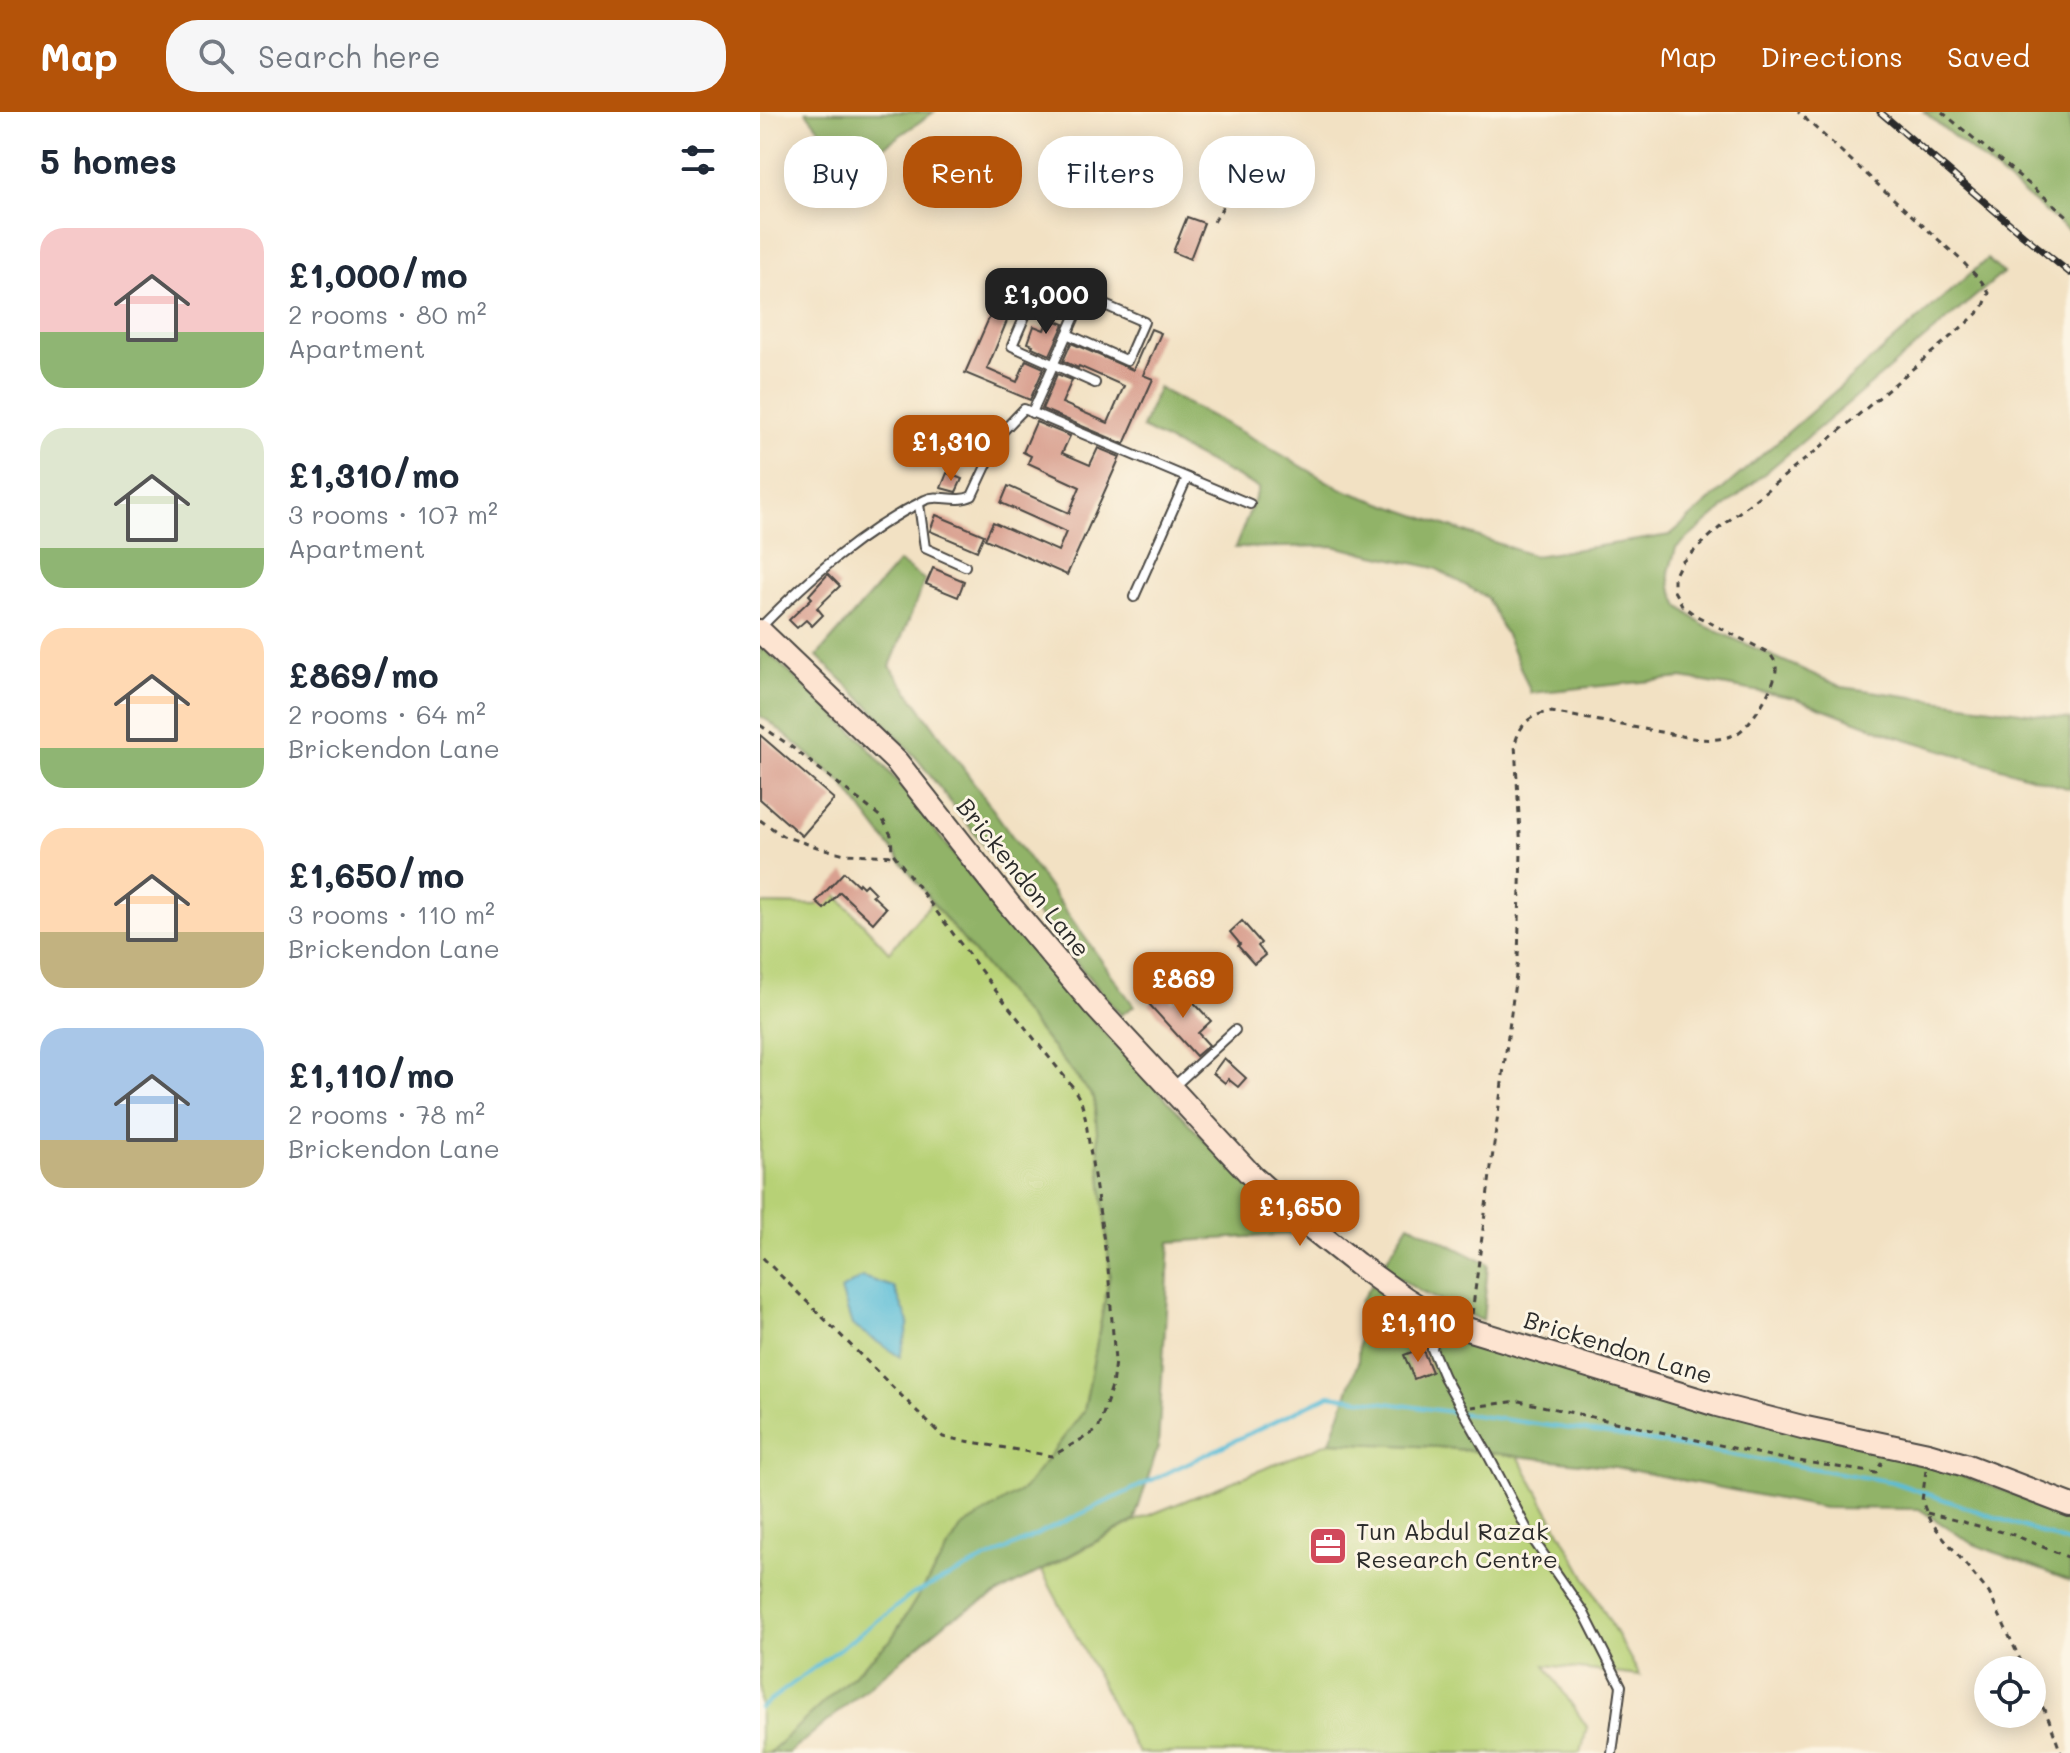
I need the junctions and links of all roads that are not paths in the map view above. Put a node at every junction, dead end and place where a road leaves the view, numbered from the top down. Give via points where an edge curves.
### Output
1 (1025, 316) dead end
2 (1067, 334) junction
3 (1054, 363) junction
4 (1095, 383) dead end
5 (1032, 413) junction
6 (1187, 478) junction
7 (919, 504) junction
8 (1250, 504) dead end
9 (965, 566) dead end
10 (1134, 597) dead end
11 (760, 630) edge
12 (1235, 1030) dead end
13 (1171, 1089) junction
14 (1437, 1318) junction
15 (2070, 1505) edge
16 (1612, 1753) edge

1 - 3 lane via 1012,346
2 - 2 lane via 1084,296 1144,322 1127,361
2 - 3 lane
3 - 4 lane
3 - 5 lane
5 - 6 lane
5 - 7 lane via 1024,409 1002,432 972,496 928,497
6 - 8 lane
6 - 10 lane
7 - 9 lane via 925,548
7 - 11 lane via 820,570
11 - 13 street, Brickendon Lane via 897,762 1008,903
12 - 13 lane
13 - 14 street, Brickendon Lane via 1253,1177 1304,1222
14 - 15 street, Brickendon Lane via 1717,1405 1928,1454
14 - 16 lane via 1432,1349 1444,1377 1530,1535 1584,1613 1621,1686

